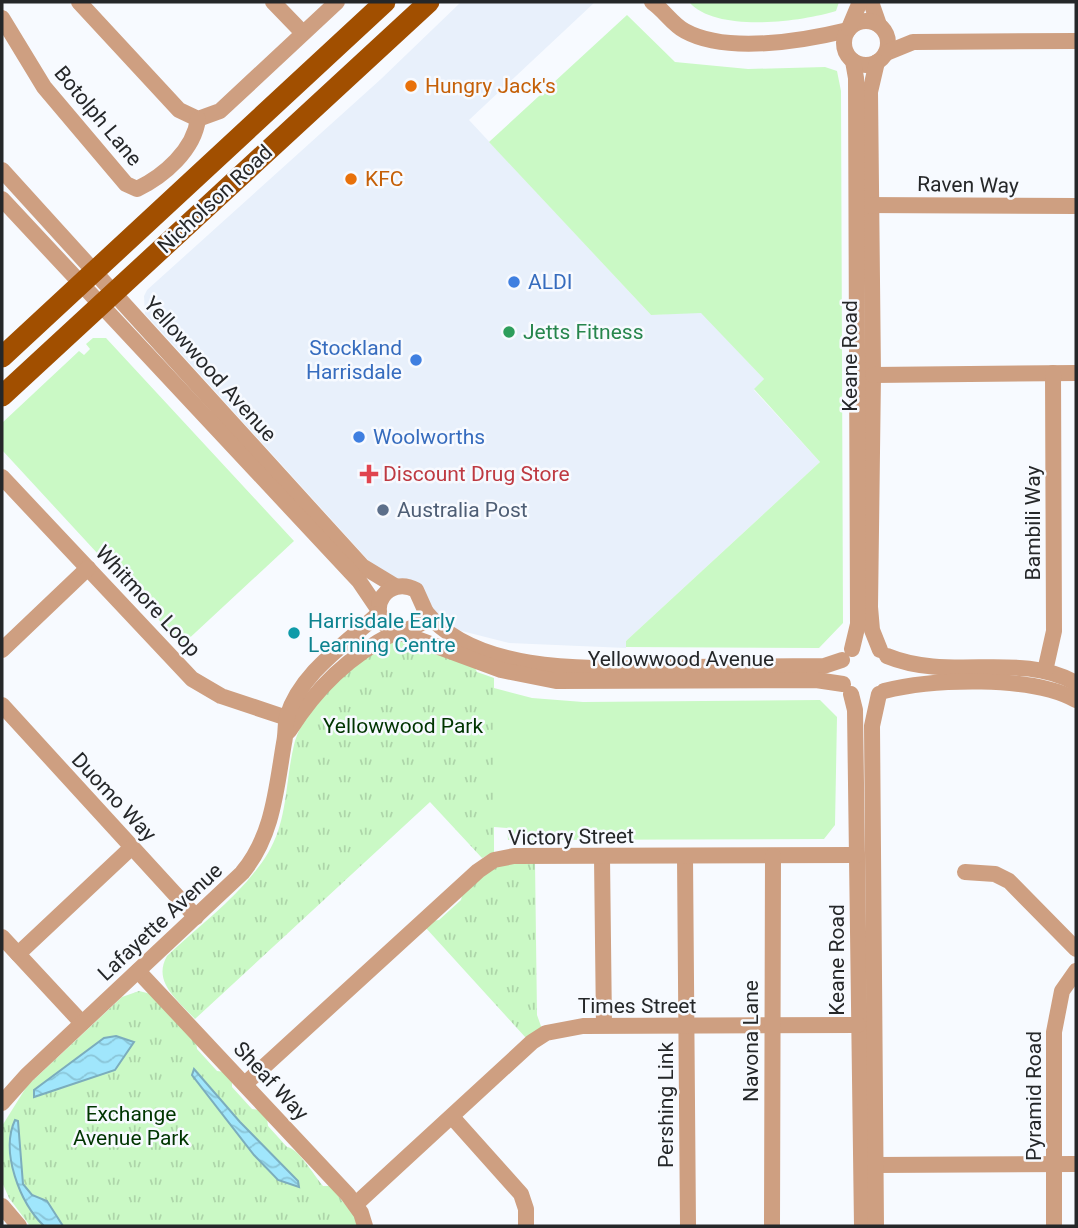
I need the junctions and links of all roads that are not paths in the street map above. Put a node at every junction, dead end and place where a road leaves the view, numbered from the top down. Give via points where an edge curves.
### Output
1 (79, 2) edge
2 (273, 2) edge
3 (337, 2) edge
4 (385, 2) edge
5 (429, 2) edge
6 (860, 2) edge
7 (871, 2) edge
8 (658, 5) edge
9 (2, 18) edge
10 (883, 28) junction
11 (848, 29) junction
12 (303, 33) junction
13 (807, 41) junction
14 (1076, 41) edge
15 (913, 42) junction
16 (882, 57) junction
17 (850, 59) junction
18 (198, 119) junction
19 (2, 170) edge
20 (2, 199) edge
21 (864, 205) junction
22 (1076, 206) edge
23 (88, 278) junction
24 (108, 299) junction
25 (2, 357) edge
26 (1053, 373) junction
27 (1076, 373) edge
28 (873, 375) junction
29 (2, 396) edge
30 (2, 477) edge
31 (88, 568) junction
32 (395, 586) junction
33 (378, 611) junction
34 (425, 611) junction
35 (398, 632) junction
36 (2, 650) edge
37 (884, 653) junction
38 (847, 654) junction
39 (1045, 671) junction
40 (1076, 683) edge
41 (847, 689) junction
42 (881, 693) junction
43 (1076, 700) edge
44 (2, 705) edge
45 (287, 718) junction
46 (285, 736) junction
47 (132, 846) junction
48 (858, 855) junction
49 (773, 856) junction
50 (602, 857) junction
51 (685, 857) junction
52 (965, 872) dead end
53 (196, 917) junction
54 (2, 937) edge
55 (1076, 948) edge
56 (18, 954) junction
57 (138, 971) junction
58 (1076, 971) edge
59 (82, 1023) junction
60 (858, 1025) junction
61 (604, 1026) junction
62 (772, 1026) junction
63 (687, 1027) junction
64 (245, 1084) junction
65 (2, 1103) edge
66 (453, 1118) junction
67 (1055, 1164) junction
68 (1076, 1164) edge
69 (876, 1165) junction
70 (356, 1204) junction
71 (2, 1206) edge
72 (19, 1226) edge
73 (365, 1226) edge
74 (526, 1226) edge
75 (688, 1226) edge
76 (772, 1226) edge
77 (862, 1226) edge
78 (876, 1226) edge
79 (1054, 1226) edge

1 - 18 street via 179,110
2 - 12 street
3 - 12 street
4 - 23 main road, Nicholson Road
5 - 24 main road, Nicholson Road
6 - 11 street
7 - 10 street
8 - 13 street via 684,30 709,40
9 - 18 street, Botolph Lane via 44,87 126,184 137,189 149,184 189,147
10 - 11 street via 865,20
10 - 15 street
10 - 16 street
11 - 13 street
11 - 17 street via 844,45
12 - 18 street via 220,111
13 - 17 street
14 - 15 street
15 - 16 street
16 - 17 street via 865,65
16 - 21 street, Keane Road via 870,92
17 - 21 street, Keane Road via 856,78
19 - 23 street, Yellowwood Avenue
20 - 23 street, Yellowwood Avenue
21 - 22 street, Raven Way
21 - 28 street, Keane Road
21 - 38 street, Keane Road via 859,611
23 - 24 street, Yellowwood Avenue
23 - 25 main road, Nicholson Road
24 - 29 main road, Nicholson Road
24 - 32 street, Yellowwood Avenue via 362,566
24 - 33 street, Yellowwood Avenue via 359,581
26 - 27 street
26 - 28 street
26 - 39 street, Bambili Way via 1054,631
28 - 37 street, Keane Road via 870,623
30 - 31 street, Whitmore Loop
31 - 36 street
31 - 45 street, Whitmore Loop via 192,679 221,695
32 - 33 street via 383,595
32 - 34 street, Yellowwood Avenue via 416,590
33 - 35 street, Yellowwood Avenue via 384,625
33 - 45 street, Lafayette Avenue via 306,682
34 - 35 street via 415,629
34 - 38 street, Yellowwood Avenue via 442,631 479,648 556,667 824,666
35 - 41 street, Yellowwood Avenue via 501,670 556,681 816,680
35 - 46 street, Lafayette Avenue via 360,652 333,674
37 - 38 street via 869,645
37 - 39 street via 922,668
37 - 42 street, Keane Road via 892,673
38 - 41 street, Keane Road via 839,672
39 - 40 street
41 - 42 street via 867,698
41 - 48 street, Keane Road via 855,710
42 - 43 street via 912,684 1028,684
42 - 69 street, Keane Road via 872,726
44 - 47 street, Duomo Way
45 - 46 street, Lafayette Avenue
46 - 53 street, Lafayette Avenue via 274,805 257,855
47 - 53 street, Duomo Way
47 - 56 street
48 - 49 street, Victory Street
48 - 60 street, Keane Road
49 - 51 street, Victory Street
49 - 62 street, Navona Lane
50 - 51 street, Victory Street
50 - 61 street
50 - 64 street, Victory Street via 514,856 489,862
51 - 63 street, Pershing Link
52 - 55 street via 995,874 1009,881
53 - 57 street, Lafayette Avenue
54 - 56 street
56 - 59 street
57 - 59 street, Lafayette Avenue
57 - 64 street, Sheaf Way
58 - 67 street, Pyramid Road via 1056,1008
59 - 65 street, Lafayette Avenue
60 - 62 street, Times Street
60 - 77 street, Keane Road
61 - 63 street, Times Street
61 - 66 street, Times Street via 564,1028 540,1037
62 - 63 street, Times Street
62 - 76 street, Navona Lane
63 - 75 street, Pershing Link
64 - 70 street, Sheaf Way
66 - 70 street, Times Street
66 - 74 street via 521,1195
67 - 68 street
67 - 69 street
67 - 79 street, Pyramid Road
69 - 78 street, Keane Road
70 - 73 street, Sheaf Way
71 - 72 street

